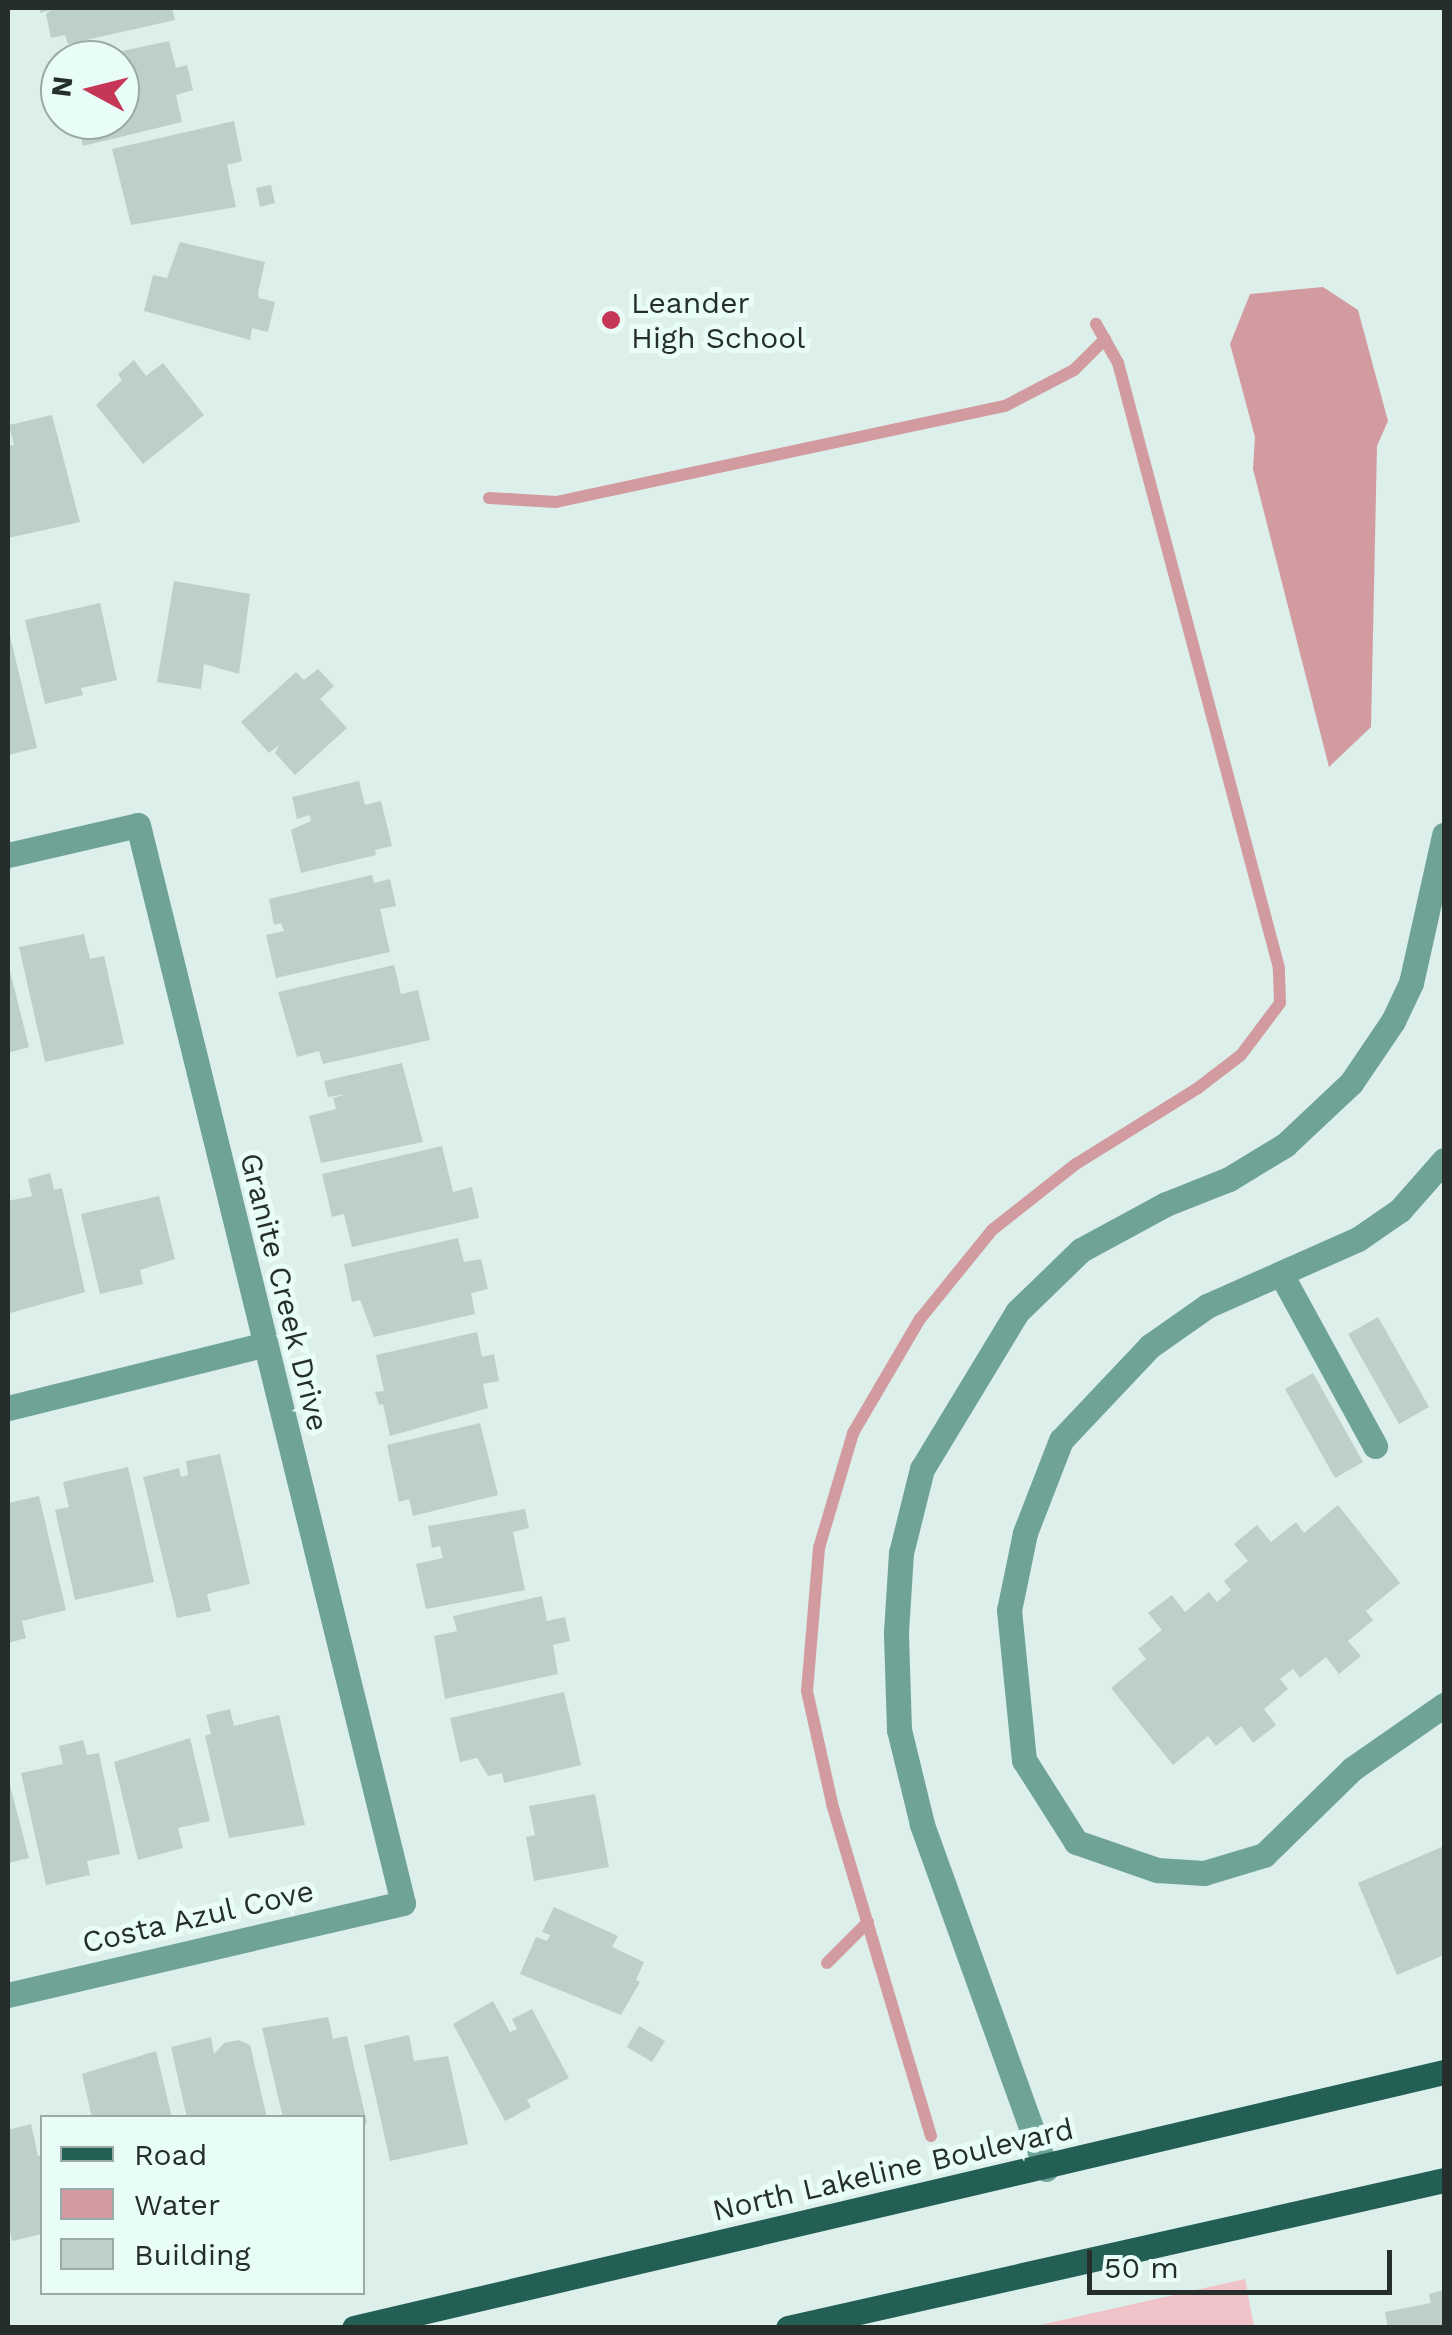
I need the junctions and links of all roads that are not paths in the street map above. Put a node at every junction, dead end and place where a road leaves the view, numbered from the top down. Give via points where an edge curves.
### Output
1 (1444, 835) edge
2 (8, 855) edge
3 (1444, 1160) edge
4 (1281, 1274) junction
5 (263, 1345) junction
6 (8, 1408) edge
7 (1375, 1446) dead end
8 (1444, 1705) edge
9 (402, 1902) joint
10 (8, 1994) edge
11 (1444, 2072) edge
12 (1046, 2169) junction
13 (1444, 2180) edge
14 (354, 2328) edge
15 (788, 2328) edge

1 - 12 street via 1411,983 1351,1083 1285,1145 1081,1250 1017,1312 922,1469 901,1553 899,1730 922,1824
2 - 5 street, Granite Creek Drive via 138,825
3 - 4 street via 1400,1210
4 - 7 street
4 - 8 street via 1207,1306 1150,1346 1061,1440 1025,1533 1009,1610 1024,1760 1076,1842 1157,1870 1204,1873 1264,1854 1352,1770
5 - 6 street
5 - 9 street, Granite Creek Drive
9 - 10 street, Costa Azul Cove
11 - 12 main road, North Lakeline Boulevard
12 - 14 main road, North Lakeline Boulevard
13 - 15 main road

